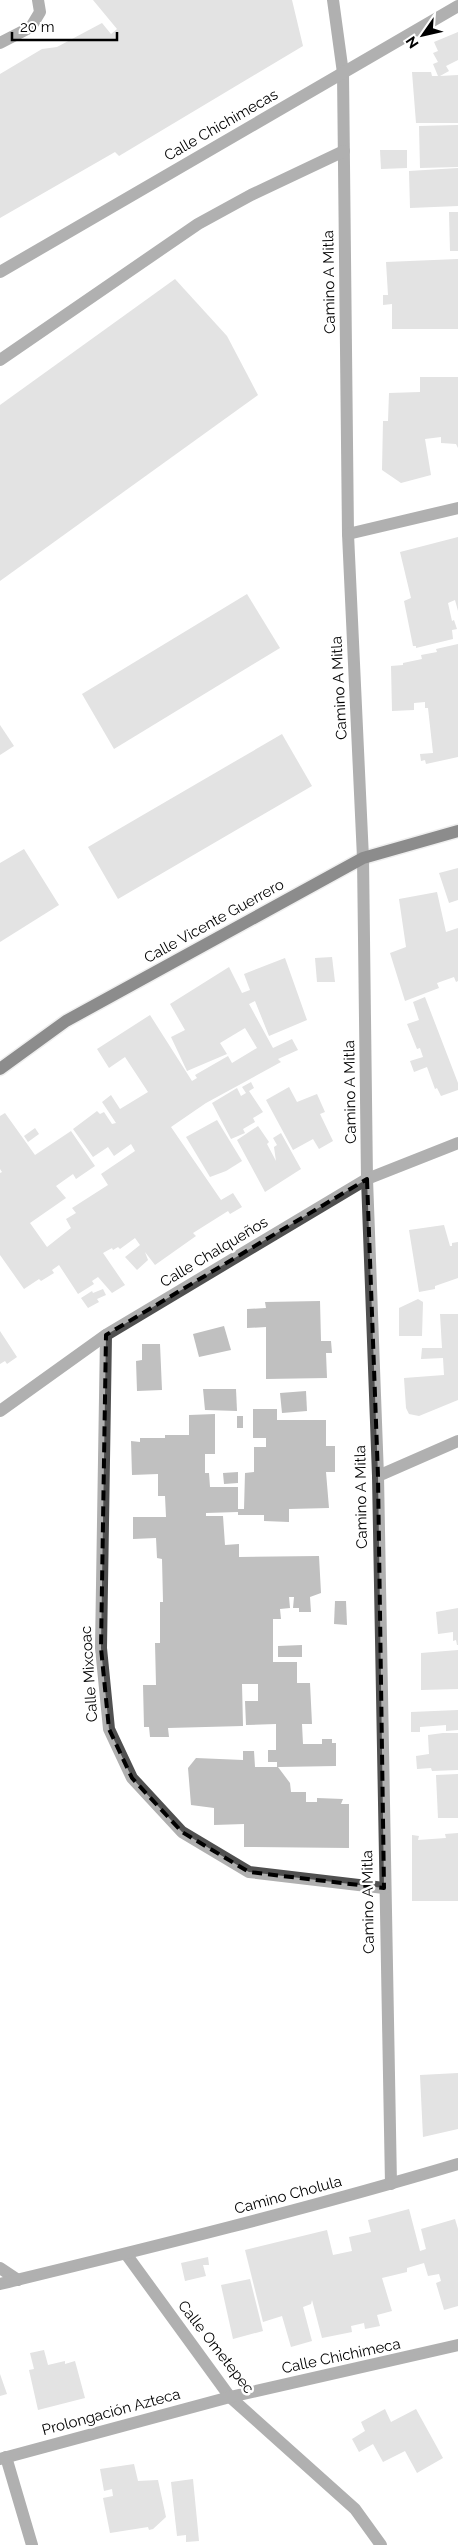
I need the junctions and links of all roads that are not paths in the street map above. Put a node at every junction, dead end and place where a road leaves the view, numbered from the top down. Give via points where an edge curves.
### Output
1 (38, 0) edge
2 (333, 0) edge
3 (458, 6) edge
4 (0, 43) edge
5 (343, 73) junction
6 (344, 151) junction
7 (0, 272) edge
8 (0, 360) edge
9 (458, 508) edge
10 (348, 534) junction
11 (458, 831) edge
12 (363, 858) junction
13 (0, 1068) edge
14 (458, 1143) edge
15 (368, 1179) junction
16 (106, 1336) junction
17 (0, 1411) edge
18 (458, 1441) edge
19 (378, 1476) junction
20 (384, 1888) junction
21 (458, 2164) edge
22 (391, 2184) junction
23 (126, 2254) junction
24 (0, 2268) edge
25 (18, 2280) junction
26 (0, 2284) edge
27 (458, 2345) edge
28 (230, 2397) junction
29 (3, 2458) edge
30 (32, 2545) edge
31 (381, 2545) edge

1 - 4 street via 40,12 31,27
2 - 5 street, Camino A Mitla
3 - 5 street, Calle Chichimecas
5 - 6 street, Camino A Mitla
5 - 7 street, Calle Chichimecas
6 - 8 street via 198,224
6 - 10 street, Camino A Mitla
9 - 10 street
10 - 12 street, Camino A Mitla
11 - 12 main road, Calle Vicente Guerrero
12 - 13 main road, Calle Vicente Guerrero via 66,1021
12 - 15 street, Camino A Mitla
14 - 15 street, Calle Chalqueños
15 - 16 street, Calle Chalqueños
15 - 19 street, Camino A Mitla
16 - 17 street, Calle Chalqueños
16 - 20 street, Calle Mixcoac via 101,1648 109,1729 132,1778 182,1832 249,1872
18 - 19 street
19 - 20 street, Camino A Mitla
20 - 22 street, Camino A Mitla
21 - 22 street, Camino Cholula
22 - 23 street, Camino Cholula
23 - 25 street
23 - 28 street, Calle Ometepec
24 - 25 street
25 - 26 street
27 - 28 street, Calle Chichimeca
28 - 29 street, Prolongación Azteca
28 - 31 street, Calle Ometepec via 355,2509
29 - 30 street

